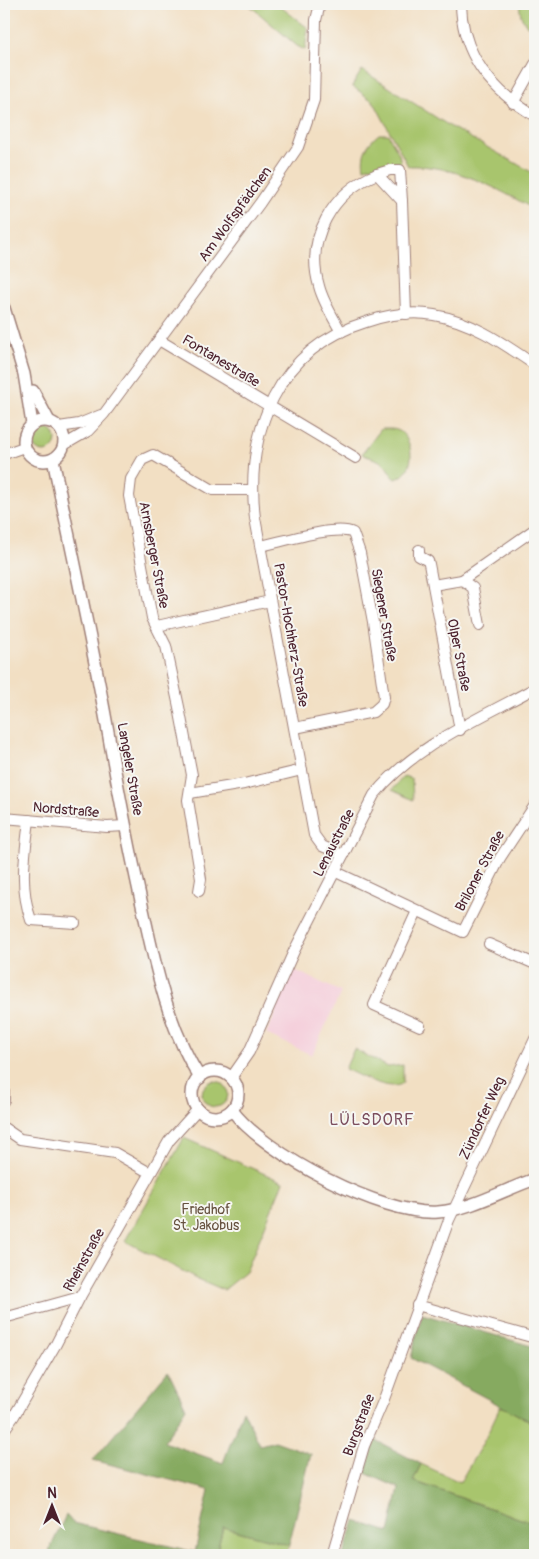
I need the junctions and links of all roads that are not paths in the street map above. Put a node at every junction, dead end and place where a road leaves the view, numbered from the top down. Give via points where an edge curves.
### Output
1 (320, 4) edge
2 (461, 4) edge
3 (535, 64) edge
4 (513, 103) junction
5 (535, 116) edge
6 (377, 174) junction
7 (402, 201) junction
8 (4, 308) edge
9 (406, 314) junction
10 (340, 332) junction
11 (159, 340) junction
12 (535, 365) edge
13 (24, 374) junction
14 (269, 405) junction
15 (104, 414) junction
16 (32, 424) junction
17 (54, 424) junction
18 (64, 445) junction
19 (24, 447) junction
20 (4, 454) edge
21 (356, 458) dead end
22 (53, 459) junction
23 (252, 490) junction
24 (535, 529) edge
25 (261, 546) junction
26 (419, 550) dead end
27 (462, 580) junction
28 (433, 585) junction
29 (270, 602) junction
30 (480, 625) dead end
31 (158, 626) junction
32 (535, 688) edge
33 (295, 728) junction
34 (460, 730) junction
35 (302, 770) junction
36 (190, 793) junction
37 (535, 805) edge
38 (4, 818) edge
39 (29, 820) junction
40 (125, 826) junction
41 (343, 855) junction
42 (334, 871) junction
43 (198, 891) dead end
44 (417, 911) junction
45 (75, 923) dead end
46 (489, 944) dead end
47 (535, 964) edge
48 (420, 1026) dead end
49 (535, 1039) edge
50 (4, 1077) edge
51 (200, 1078) junction
52 (231, 1078) junction
53 (4, 1100) edge
54 (198, 1109) junction
55 (232, 1110) junction
56 (4, 1128) edge
57 (150, 1172) junction
58 (535, 1179) edge
59 (454, 1209) junction
60 (80, 1296) junction
61 (417, 1306) junction
62 (4, 1318) edge
63 (535, 1338) edge
64 (4, 1430) edge
65 (332, 1555) edge

1 - 11 street, Am Wolfspfädchen via 316,20 314,100 298,148
2 - 4 street via 462,24 471,53 494,86
3 - 4 street
4 - 5 street
6 - 7 street
6 - 7 street via 400,170
6 - 10 street via 362,180 344,194 331,208 320,230 316,277
7 - 9 street
8 - 13 street
9 - 10 street, Pastor-Hochherz-Straße via 375,319
9 - 12 street, Pastor-Hochherz-Straße via 433,315 473,327
10 - 14 street, Pastor-Hochherz-Straße via 292,368
11 - 14 street, Fontanestraße
11 - 15 street, Am Wolfspfädchen
13 - 16 street
13 - 17 street via 43,413
14 - 21 street
14 - 23 street, Pastor-Hochherz-Straße via 255,456
15 - 17 street via 79,424
15 - 18 street, Am Wolfspfädchen via 88,431
16 - 17 street via 40,420
16 - 19 street via 24,434
17 - 18 street via 63,432
18 - 22 street
19 - 20 street
19 - 22 street via 36,460
22 - 40 street, Langeler Straße
23 - 25 street, Pastor-Hochherz-Straße
23 - 31 street, Arnsberger Straße via 213,490 153,455 145,457 137,465 129,496 152,618
24 - 27 street
25 - 29 street, Pastor-Hochherz-Straße
25 - 33 street, Siegener Straße via 333,531 353,533 373,622 384,697 382,704 373,712
26 - 28 street, Olper Straße via 419,556 428,561
27 - 28 street
27 - 30 street, Olper Straße via 473,588
28 - 34 street, Olper Straße
29 - 31 street
29 - 33 street, Pastor-Hochherz-Straße
31 - 36 street, Arnsberger Straße via 166,646 179,707 192,775
32 - 34 street, Lenaustraße
33 - 35 street, Pastor-Hochherz-Straße
34 - 41 street, Lenaustraße via 411,759 383,784
35 - 36 street
35 - 41 street, Pastor-Hochherz-Straße via 314,835 322,846
36 - 43 street, Arnsberger Straße via 188,800 201,879
37 - 44 street, Briloner Straße via 500,858 463,932
38 - 39 street, Nordstraße
39 - 40 street, Nordstraße via 116,828
39 - 45 street via 22,877 30,920
40 - 51 street, Langeler Straße via 156,969 176,1031
41 - 42 street, Lenaustraße
42 - 44 street, Briloner Straße
42 - 52 street, Lenaustraße via 249,1052
44 - 48 street via 374,1005
46 - 47 street
49 - 59 street, Zündorfer Weg
50 - 53 street
51 - 52 street via 219,1072
51 - 54 street via 192,1096
52 - 55 street via 238,1091
54 - 55 street via 215,1117
54 - 57 street, Rheinstraße via 176,1131
55 - 59 street via 252,1132 286,1156 362,1195 422,1212
56 - 57 street via 20,1139 115,1153
57 - 60 street, Rheinstraße
58 - 59 street
59 - 61 street, Burgstraße
60 - 62 street
60 - 64 street, Rheinstraße via 56,1344
61 - 63 street
61 - 65 street, Burgstraße via 364,1446

